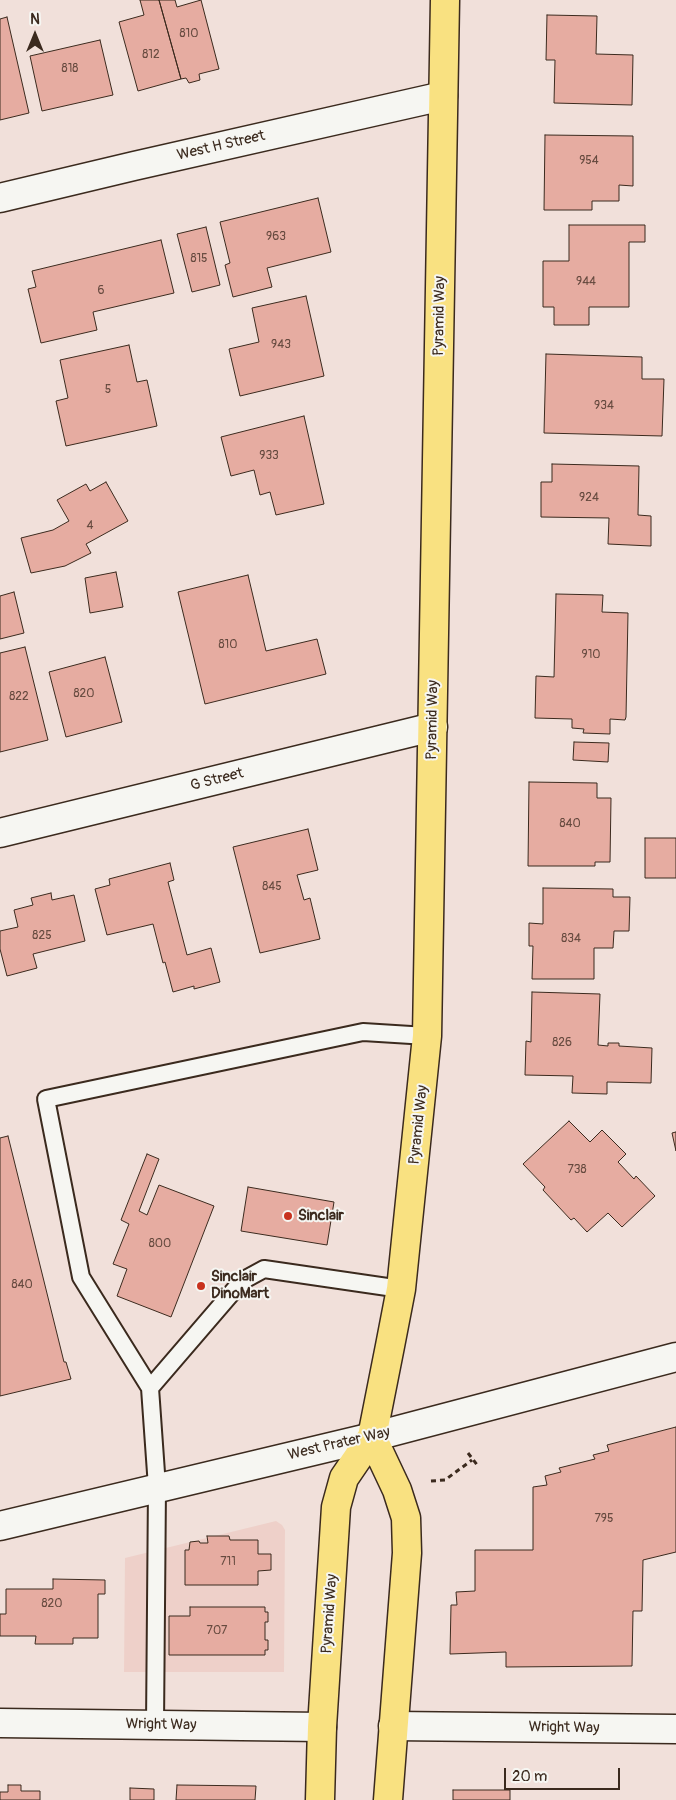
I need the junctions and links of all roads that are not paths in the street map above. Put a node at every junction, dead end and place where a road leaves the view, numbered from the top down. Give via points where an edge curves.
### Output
1 (445, 0) edge
2 (444, 96) junction
3 (0, 198) edge
4 (433, 727) junction
5 (0, 833) edge
6 (428, 1036) junction
7 (401, 1290) junction
8 (676, 1357) edge
9 (150, 1388) junction
10 (372, 1437) junction
11 (157, 1487) junction
12 (0, 1526) edge
13 (0, 1723) edge
14 (155, 1725) junction
15 (393, 1726) junction
16 (322, 1727) junction
17 (676, 1729) edge
18 (320, 1800) edge
19 (388, 1800) edge

1 - 2 main road, Pyramid Way
2 - 3 street, West H Street
2 - 4 main road, Pyramid Way
4 - 5 street, G Street
4 - 6 main road, Pyramid Way
6 - 7 main road, Pyramid Way
6 - 9 lane via 363,1032 46,1099 81,1276
7 - 9 lane via 264,1269 242,1281
7 - 10 main road, Pyramid Way
8 - 10 street, West Prater Way
9 - 11 lane
10 - 11 street, West Prater Way
10 - 15 main road via 398,1490 406,1518 408,1553
10 - 16 main road, Pyramid Way via 344,1478 336,1507
11 - 12 street, West Prater Way
11 - 14 lane
13 - 14 street, Wright Way
14 - 16 street, Wright Way
15 - 17 street, Wright Way
15 - 19 main road
16 - 18 main road, Pyramid Way

